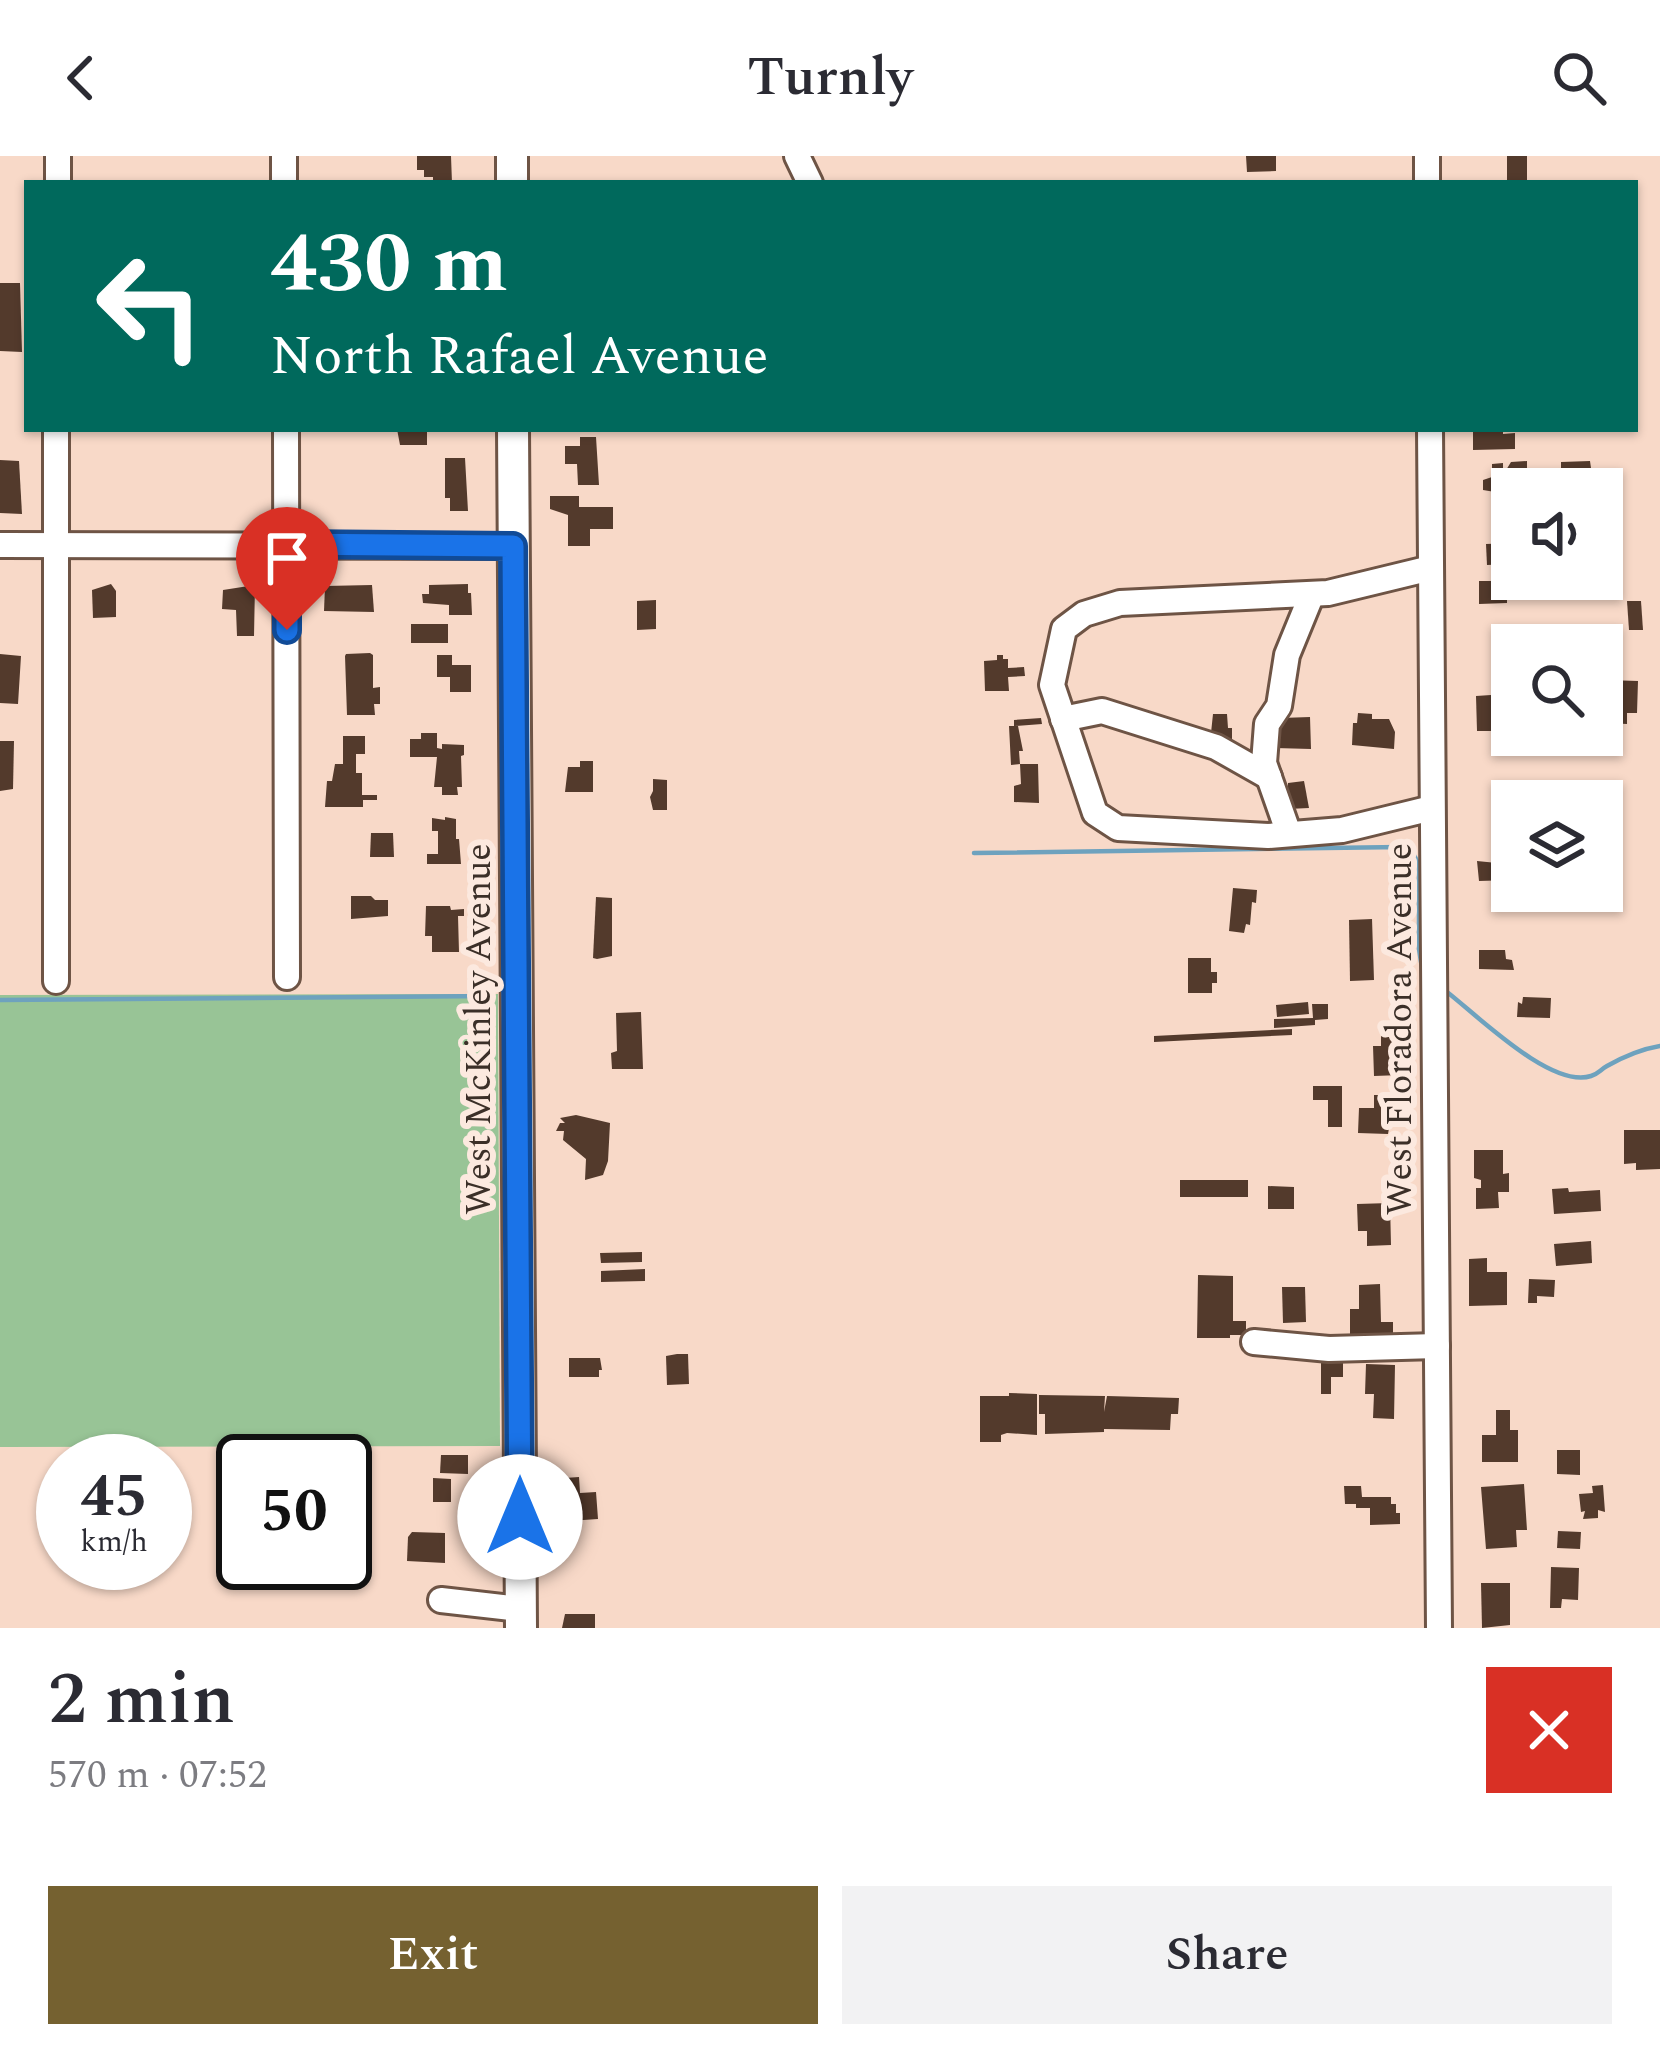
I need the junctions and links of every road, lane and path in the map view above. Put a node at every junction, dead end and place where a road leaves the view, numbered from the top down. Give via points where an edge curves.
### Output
1 (56, 432) edge
2 (286, 432) edge
3 (513, 432) edge
4 (1430, 432) edge
5 (0, 544) edge
6 (55, 544) junction
7 (287, 544) junction
8 (513, 546) junction
9 (1431, 568) junction
10 (1312, 594) junction
11 (1064, 719) junction
12 (1269, 778) junction
13 (1432, 808) junction
14 (1289, 834) junction
15 (287, 976) dead end
16 (56, 981) dead end
17 (1253, 1342) dead end
18 (1437, 1346) junction
19 (441, 1600) dead end
20 (520, 1619) edge
21 (1439, 1628) edge

1 - 6 street
2 - 7 street
3 - 8 main road, West McKinley Avenue
4 - 9 street, West Floradora Avenue
5 - 6 street
6 - 7 street
6 - 16 street
7 - 8 street
7 - 15 street
8 - 20 main road, West McKinley Avenue
9 - 10 street
9 - 13 street, West Floradora Avenue
10 - 11 street via 1120,604 1084,614 1064,628 1052,685
10 - 12 street via 1288,655 1280,706 1267,724
11 - 12 street via 1102,711 1216,747
11 - 14 street via 1095,813 1118,828
12 - 14 street
13 - 14 street
13 - 18 street, West Floradora Avenue
17 - 18 street
18 - 21 street, West Floradora Avenue
19 - 20 street

